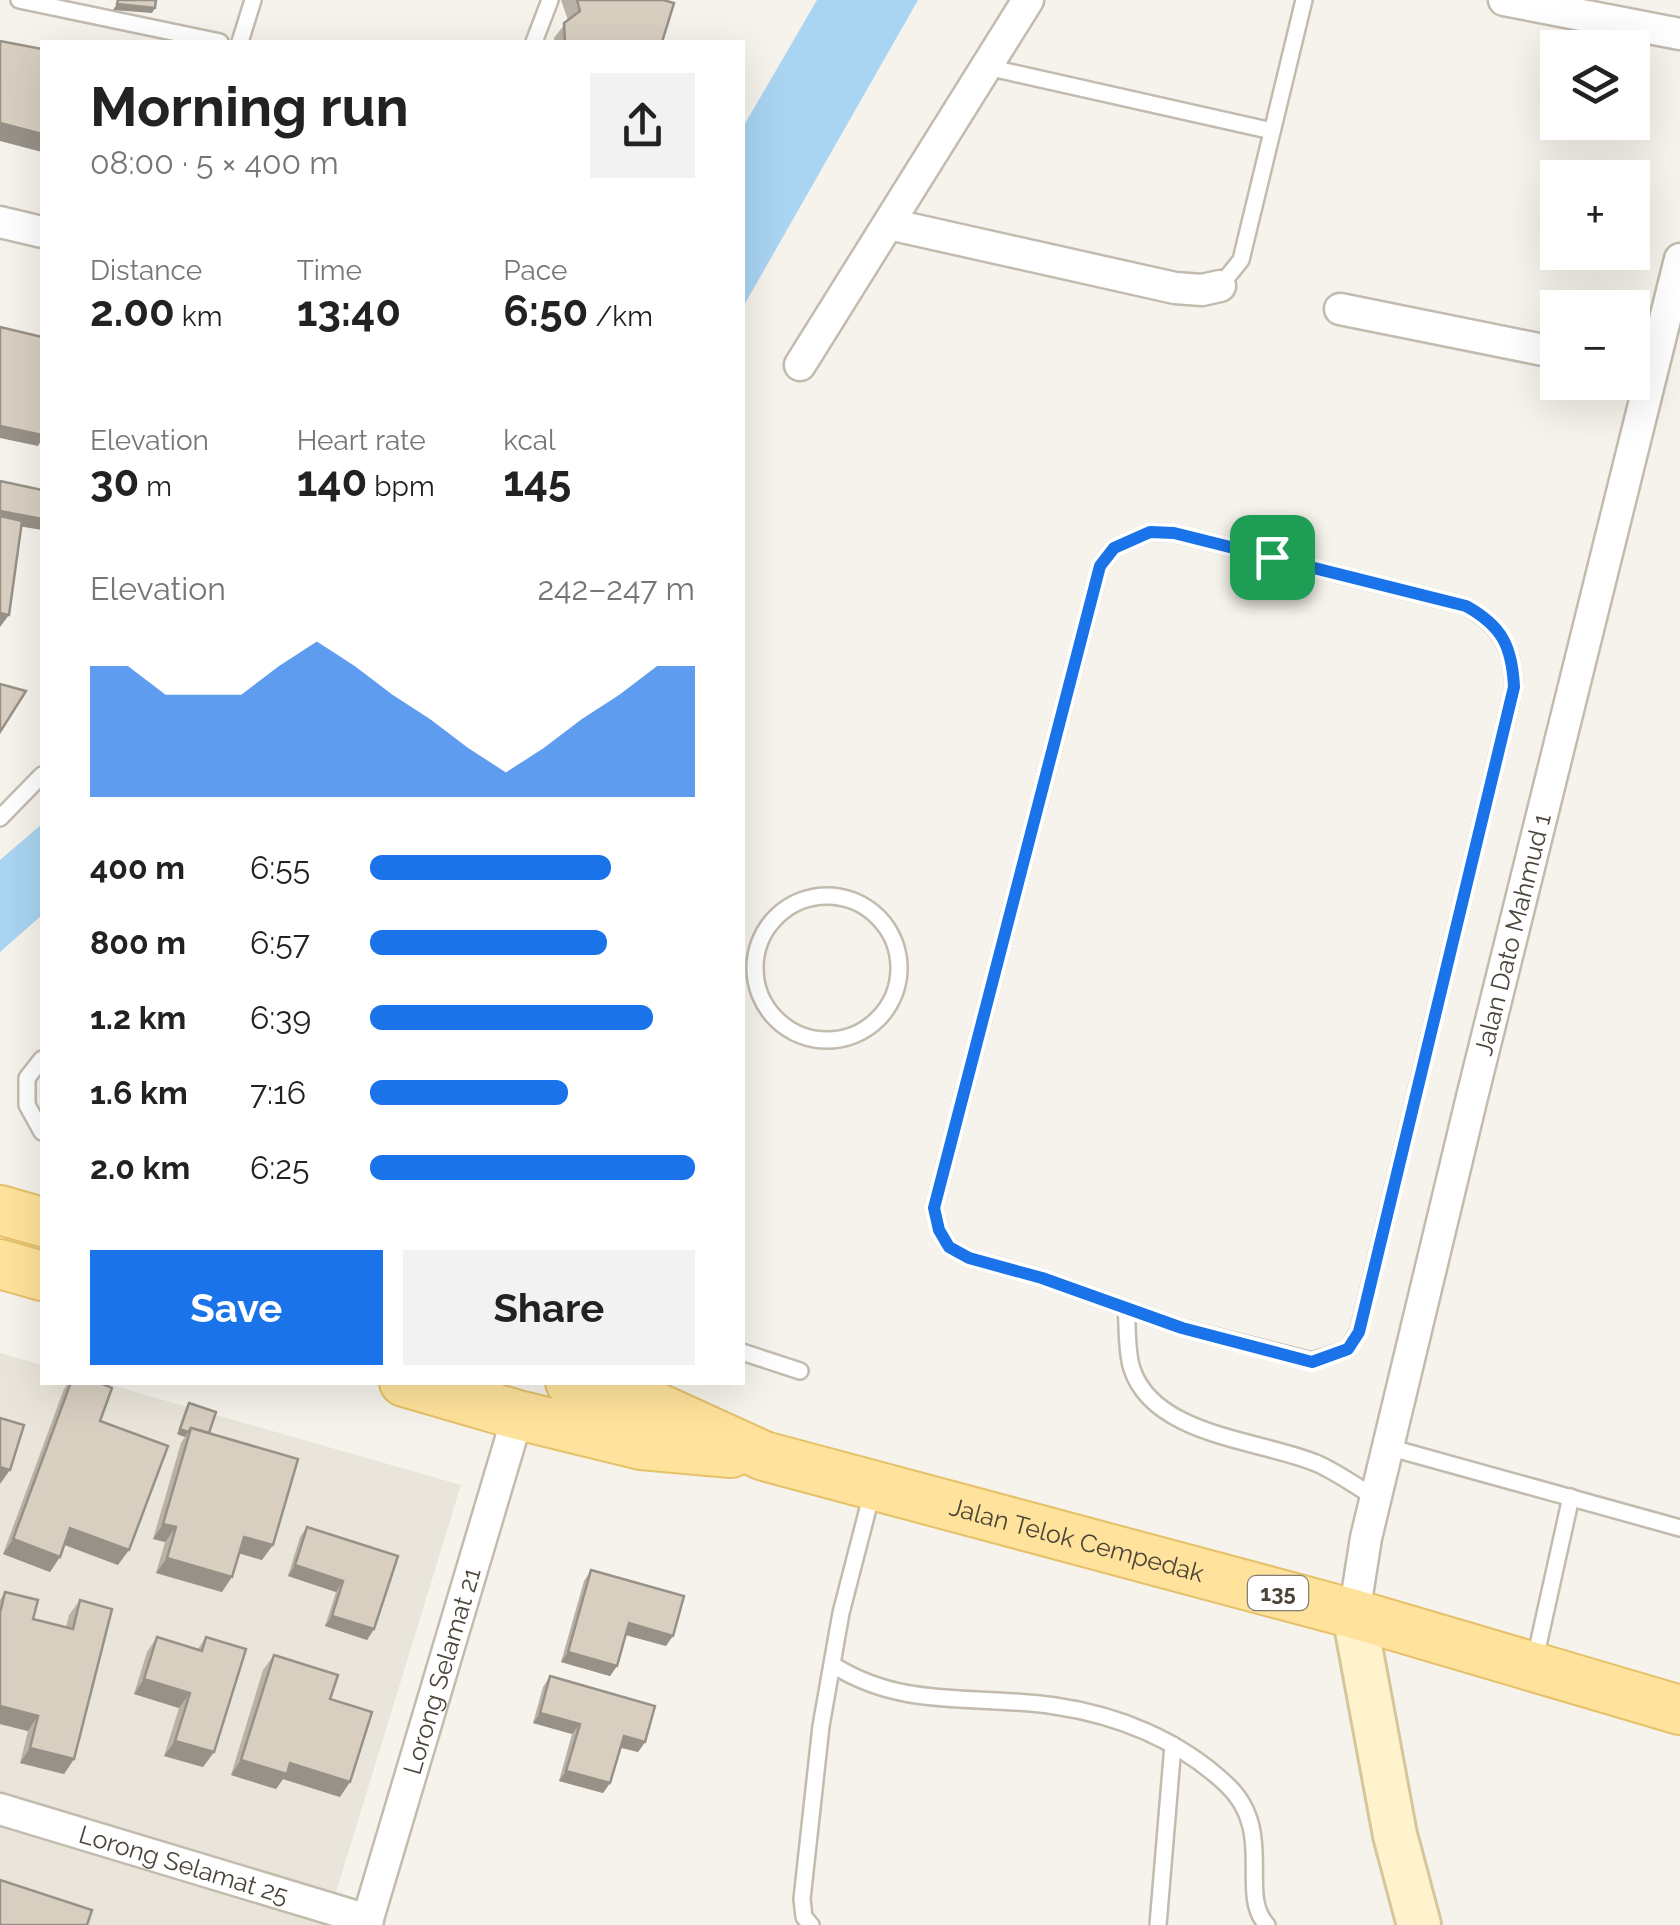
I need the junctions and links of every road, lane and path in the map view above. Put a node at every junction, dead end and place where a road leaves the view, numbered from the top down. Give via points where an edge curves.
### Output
1 (19, 0) edge
2 (253, 0) edge
3 (550, 0) edge
4 (1028, 0) edge
5 (1304, 0) edge
6 (1504, 0) edge
7 (1680, 34) edge
8 (210, 40) edge
9 (241, 40) edge
10 (535, 40) edge
11 (987, 68) junction
12 (1272, 132) junction
13 (0, 222) edge
14 (889, 224) junction
15 (40, 232) edge
16 (1680, 260) edge
17 (1220, 286) joint
18 (1340, 308) dead end
19 (1672, 333) edge
20 (1540, 349) edge
21 (1650, 361) edge
22 (800, 365) dead end
23 (1636, 400) edge
24 (40, 777) edge
25 (0, 818) edge
26 (750, 990) edge
27 (40, 1061) edge
28 (40, 1129) edge
29 (0, 1210) edge
30 (40, 1221) edge
31 (0, 1264) edge
32 (40, 1275) edge
33 (1126, 1308) junction
34 (745, 1353) edge
35 (800, 1371) dead end
36 (414, 1385) edge
37 (580, 1385) edge
38 (518, 1416) junction
39 (1388, 1447) junction
40 (764, 1456) junction
41 (874, 1485) junction
42 (1571, 1497) junction
43 (1376, 1498) junction
44 (1680, 1528) edge
45 (1354, 1614) junction
46 (832, 1665) junction
47 (1534, 1666) junction
48 (1680, 1710) edge
49 (1173, 1745) junction
50 (0, 1808) edge
51 (367, 1922) edge
52 (811, 1925) edge
53 (1158, 1925) edge
54 (1266, 1925) edge
55 (1419, 1925) edge

1 - 8 lane
2 - 9 lane
3 - 10 lane
4 - 11 street
5 - 12 lane
6 - 7 street
11 - 12 lane
11 - 14 street
12 - 17 lane via 1241,260
13 - 15 street
14 - 17 street via 1176,288
14 - 22 street
16 - 19 street, Jalan Dato Mahmud 1
18 - 20 street
19 - 21 street, Jalan Dato Mahmud 1
23 - 39 street, Jalan Dato Mahmud 1
24 - 25 lane
26 - 26 lane via 766,929 797,902 837,896 857,902 888,929 897,947 900,968 888,1006 875,1022 838,1039 797,1034
27 - 28 lane via 26,1078 26,1105
29 - 30 main road
31 - 32 main road
33 - 33 lane via 969,1258 949,1247 934,1208 1100,566 1130,538 1174,533 1466,606 1488,618 1503,638 1514,687 1359,1332 1348,1349 1312,1362
33 - 43 lane via 1132,1369 1164,1413 1320,1465
34 - 35 lane
36 - 38 main road, Jalan Telok Cempedak / 135
37 - 40 main road, Jalan Telok Cempedak / 135 via 654,1406
38 - 40 main road, Jalan Telok Cempedak / 135 via 641,1446
38 - 51 street, Lorong Selamat 21
39 - 42 lane
39 - 43 street, Jalan Dato Mahmud 1
40 - 41 main road, Jalan Telok Cempedak / 135
41 - 45 main road, Jalan Telok Cempedak / 135
41 - 46 lane
42 - 44 lane
42 - 47 lane
43 - 45 street, Jalan Dato Mahmud 1
45 - 47 main road, Jalan Telok Cempedak / 135
45 - 55 street via 1391,1818
46 - 49 lane via 860,1682 913,1697 1090,1712
46 - 52 lane via 802,1899
47 - 48 main road, Jalan Telok Cempedak / 135
49 - 53 lane
49 - 54 lane via 1231,1788 1250,1814 1255,1890
50 - 51 street, Lorong Selamat 25

